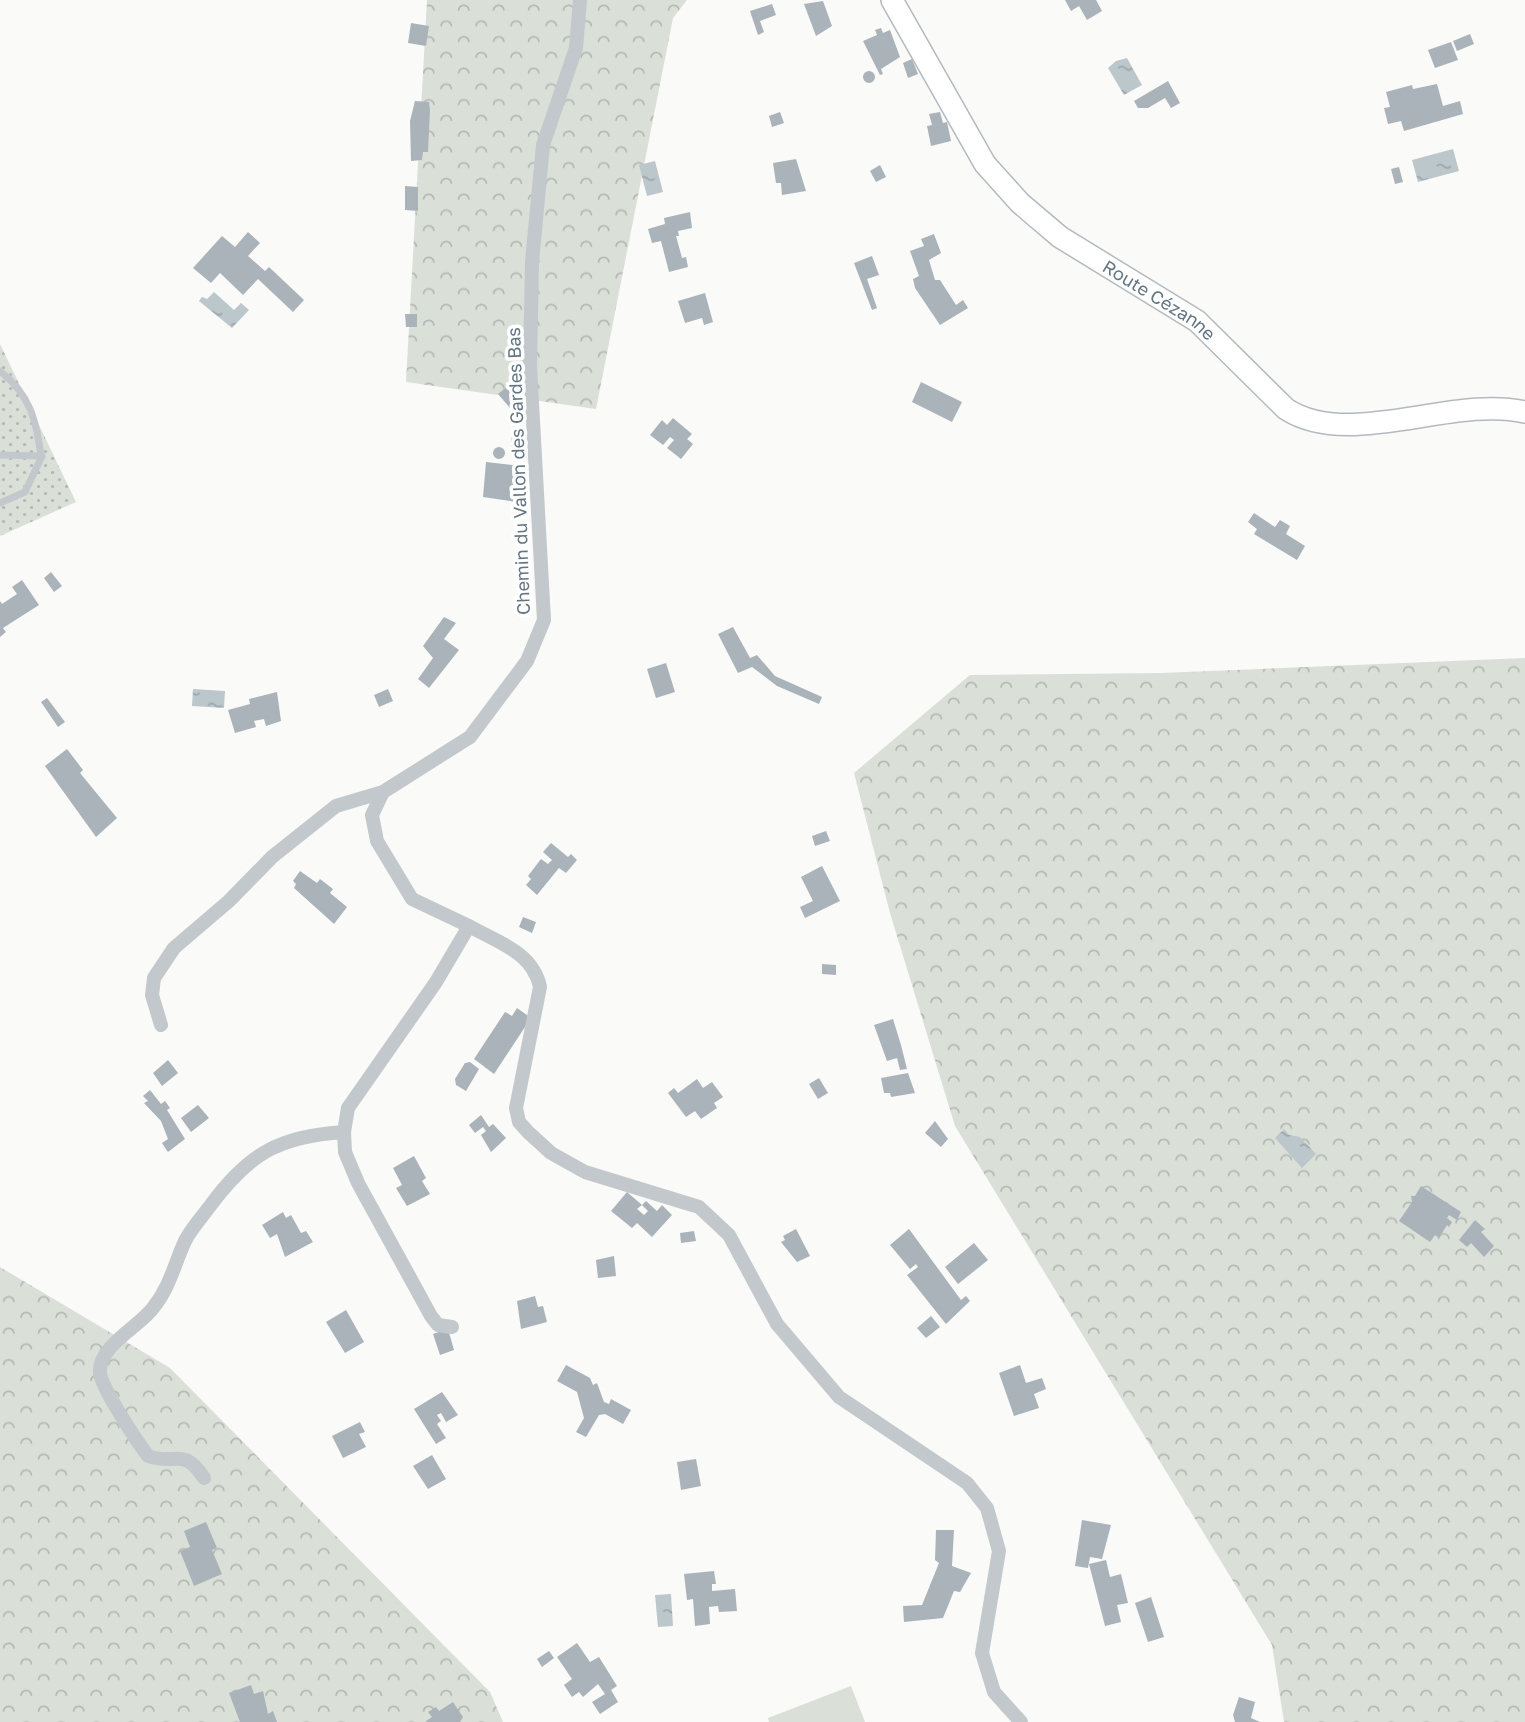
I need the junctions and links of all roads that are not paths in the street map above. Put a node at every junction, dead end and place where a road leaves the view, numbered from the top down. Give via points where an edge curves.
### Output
1 (580, 0) edge
2 (892, 0) edge
3 (0, 371) edge
4 (1525, 412) edge
5 (0, 455) edge
6 (41, 456) junction
7 (0, 503) edge
8 (383, 792) junction
9 (469, 926) junction
10 (161, 1025) dead end
11 (344, 1132) junction
12 (452, 1326) dead end
13 (204, 1478) dead end
14 (1021, 1722) edge

1 - 8 street, Chemin du Vallon des Gardes Bas via 576,48 543,145 532,262 530,366 544,620 527,661 470,737
2 - 4 street, Route Cézanne via 985,164 1020,203 1060,237 1197,321 1292,413 1339,426 1497,409
3 - 6 lane via 20,387 37,424
5 - 6 lane
6 - 7 lane via 26,492
8 - 9 street via 372,815 377,841 412,899
8 - 10 street, Chemin du Vallon des Gardes Bas via 336,806 272,857 174,948 154,978 152,995
9 - 11 street via 436,982 348,1108
9 - 14 street via 528,959 537,974 540,987 518,1100 519,1122 551,1153 585,1172 699,1207 729,1235 777,1324 839,1397 967,1483 987,1508 999,1551 982,1653 994,1692
11 - 12 street via 345,1152 354,1173 431,1316 438,1325
11 - 13 street via 289,1139 254,1157 186,1240 170,1284 152,1311 102,1361 104,1386 148,1456 193,1461

